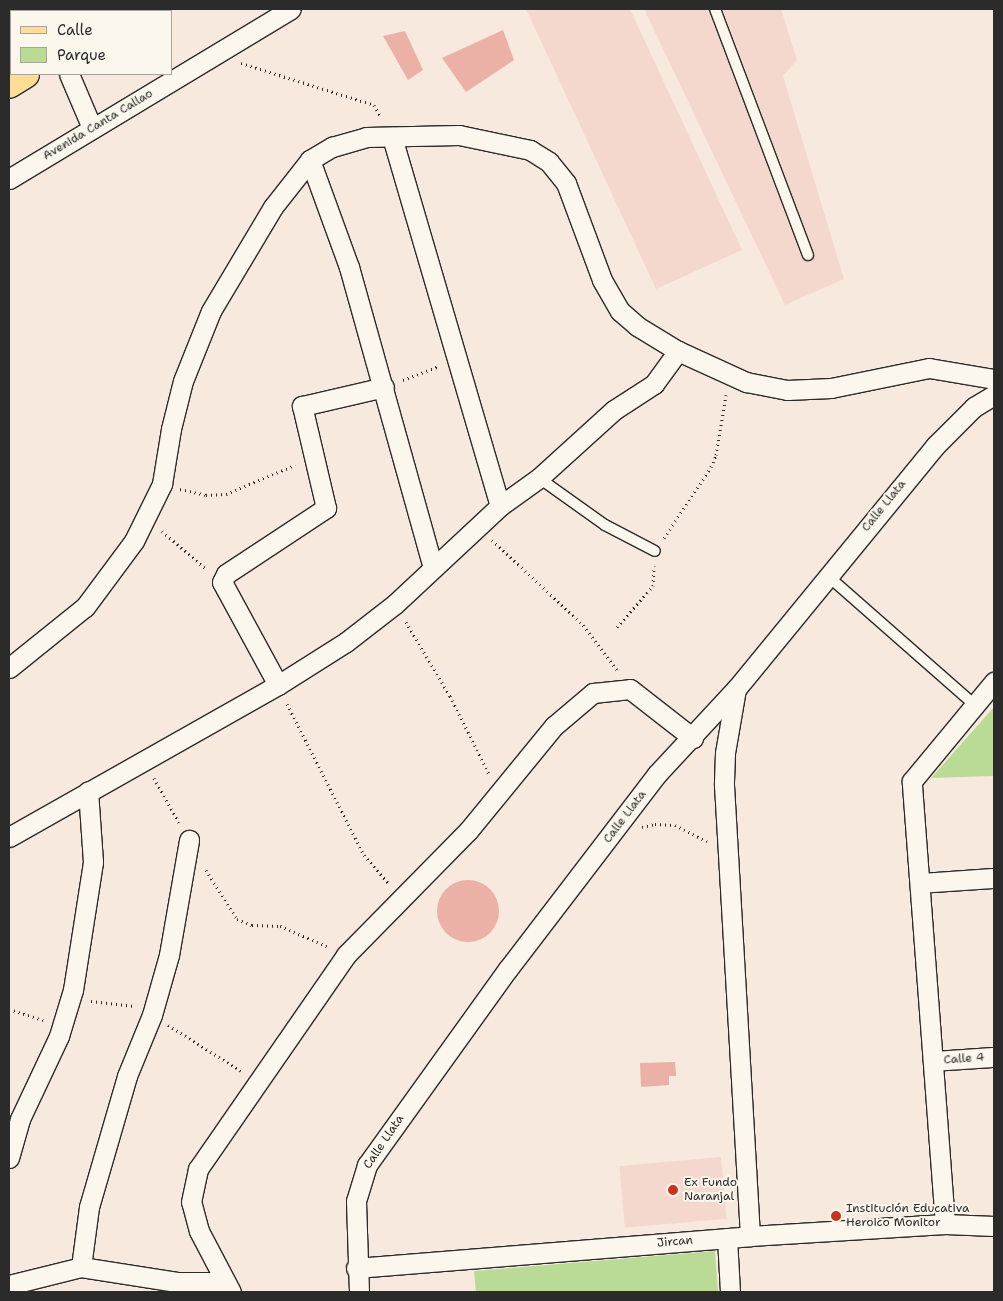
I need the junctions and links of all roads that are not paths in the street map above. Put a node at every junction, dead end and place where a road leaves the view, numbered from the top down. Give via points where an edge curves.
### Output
1 (291, 9) edge
2 (715, 9) edge
3 (172, 74) edge
4 (23, 75) edge
5 (69, 75) edge
6 (162, 79) edge
7 (9, 84) edge
8 (92, 128) junction
9 (392, 137) junction
10 (310, 160) junction
11 (9, 179) edge
12 (808, 256) dead end
13 (678, 351) junction
14 (994, 379) edge
15 (384, 387) junction
16 (994, 395) edge
17 (539, 478) junction
18 (500, 506) junction
19 (656, 551) road end
20 (433, 567) junction
21 (828, 576) junction
22 (9, 668) edge
23 (994, 682) edge
24 (278, 685) junction
25 (737, 688) junction
26 (974, 705) junction
27 (693, 738) junction
28 (88, 791) junction
29 (9, 837) edge
30 (189, 840) road end
31 (994, 878) edge
32 (920, 883) junction
33 (994, 1057) edge
34 (933, 1061) junction
35 (9, 1150) edge
36 (945, 1224) junction
37 (994, 1226) edge
38 (750, 1236) junction
39 (727, 1238) junction
40 (81, 1267) junction
41 (356, 1268) junction
42 (9, 1285) edge
43 (227, 1287) edge
44 (359, 1292) edge
45 (730, 1292) edge

1 - 3 street, Avenida Canta Callao via 220,52
2 - 12 lane
4 - 7 main road
5 - 8 street
6 - 8 street, Avenida Canta Callao
8 - 11 street, Avenida Canta Callao
9 - 10 street via 366,137 332,147
9 - 13 street via 469,136 530,150 550,162 566,183 602,280 620,311 637,326
9 - 18 street
10 - 15 street via 349,267
10 - 22 street via 273,206 210,311 183,381 162,484 134,541 85,607
13 - 14 street via 746,382 787,390 831,388 929,368
13 - 17 street via 654,384 614,410
15 - 20 street
15 - 24 street via 302,406 326,508 226,574 222,582
16 - 21 street, Calle Llata via 974,407 935,446
17 - 18 street
17 - 19 lane via 605,525
18 - 20 street
20 - 24 street via 395,604 346,642
21 - 25 street, Calle Llata
21 - 26 lane
23 - 26 street
24 - 28 street
25 - 27 street, Calle Llata
25 - 38 street via 725,753
26 - 32 street via 912,780
27 - 41 street, Calle Llata via 657,774 508,969 367,1165 356,1201
27 - 43 street via 630,688 599,690 554,726 468,830 400,896 346,955 198,1169 191,1202 200,1231
28 - 29 street
28 - 35 street via 93,862 72,990 62,1026
30 - 40 street via 169,955 152,1015 127,1076 92,1198
31 - 32 street
32 - 34 street
33 - 34 street, Calle 4
34 - 36 street
36 - 37 street, Jircan
36 - 38 street, Jircan
38 - 39 street, Jircan
39 - 41 street, Jircan
39 - 45 street
40 - 42 street
40 - 43 street
41 - 44 street, Calle Llata

